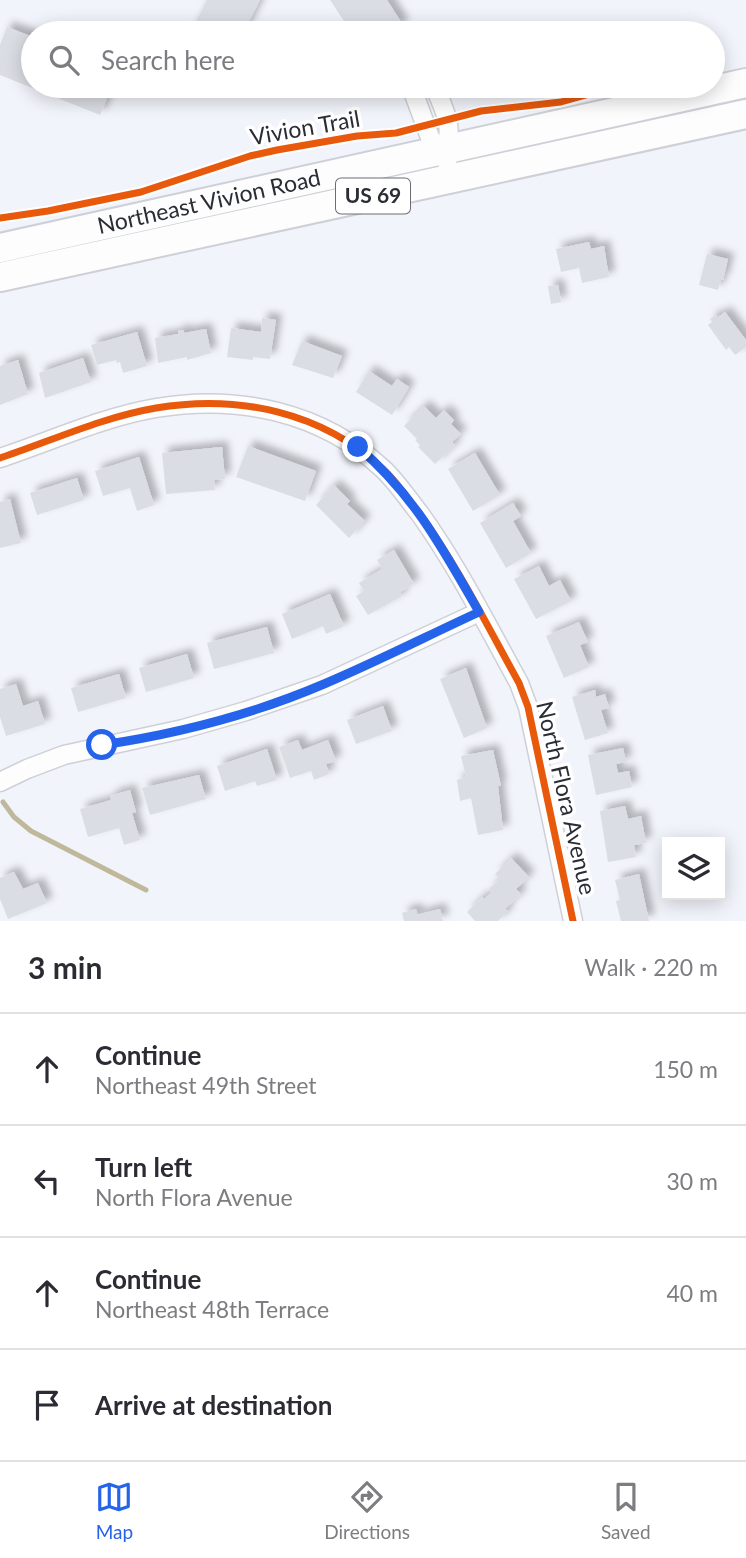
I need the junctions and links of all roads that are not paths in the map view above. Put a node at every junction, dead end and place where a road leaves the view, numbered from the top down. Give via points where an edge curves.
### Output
1 (746, 83) edge
2 (725, 87) edge
3 (416, 98) edge
4 (438, 98) edge
5 (675, 98) edge
6 (619, 110) junction
7 (746, 114) edge
8 (594, 147) junction
9 (444, 149) junction
10 (451, 179) junction
11 (0, 247) edge
12 (0, 276) edge
13 (0, 458) edge
14 (479, 612) junction
15 (0, 782) edge
16 (573, 921) edge

1 - 2 main road, Northeast Vivion Road / US 69
3 - 9 street via 431,140
4 - 9 street via 449,130
5 - 6 main road, Northeast Vivion Road / US 69
6 - 8 main road
6 - 9 main road, Northeast Vivion Road / US 69
7 - 8 main road, Northeast Vivion Road / US 69
8 - 10 main road, Northeast Vivion Road / US 69
9 - 10 street
9 - 11 main road, Northeast Vivion Road / US 69
10 - 12 main road, Northeast Vivion Road / US 69
13 - 14 street, North Flora Avenue via 124,416 188,404 253,407 306,420 358,447 384,470 436,537
14 - 15 street via 322,685 183,729 64,755
14 - 16 street, North Flora Avenue via 528,707

